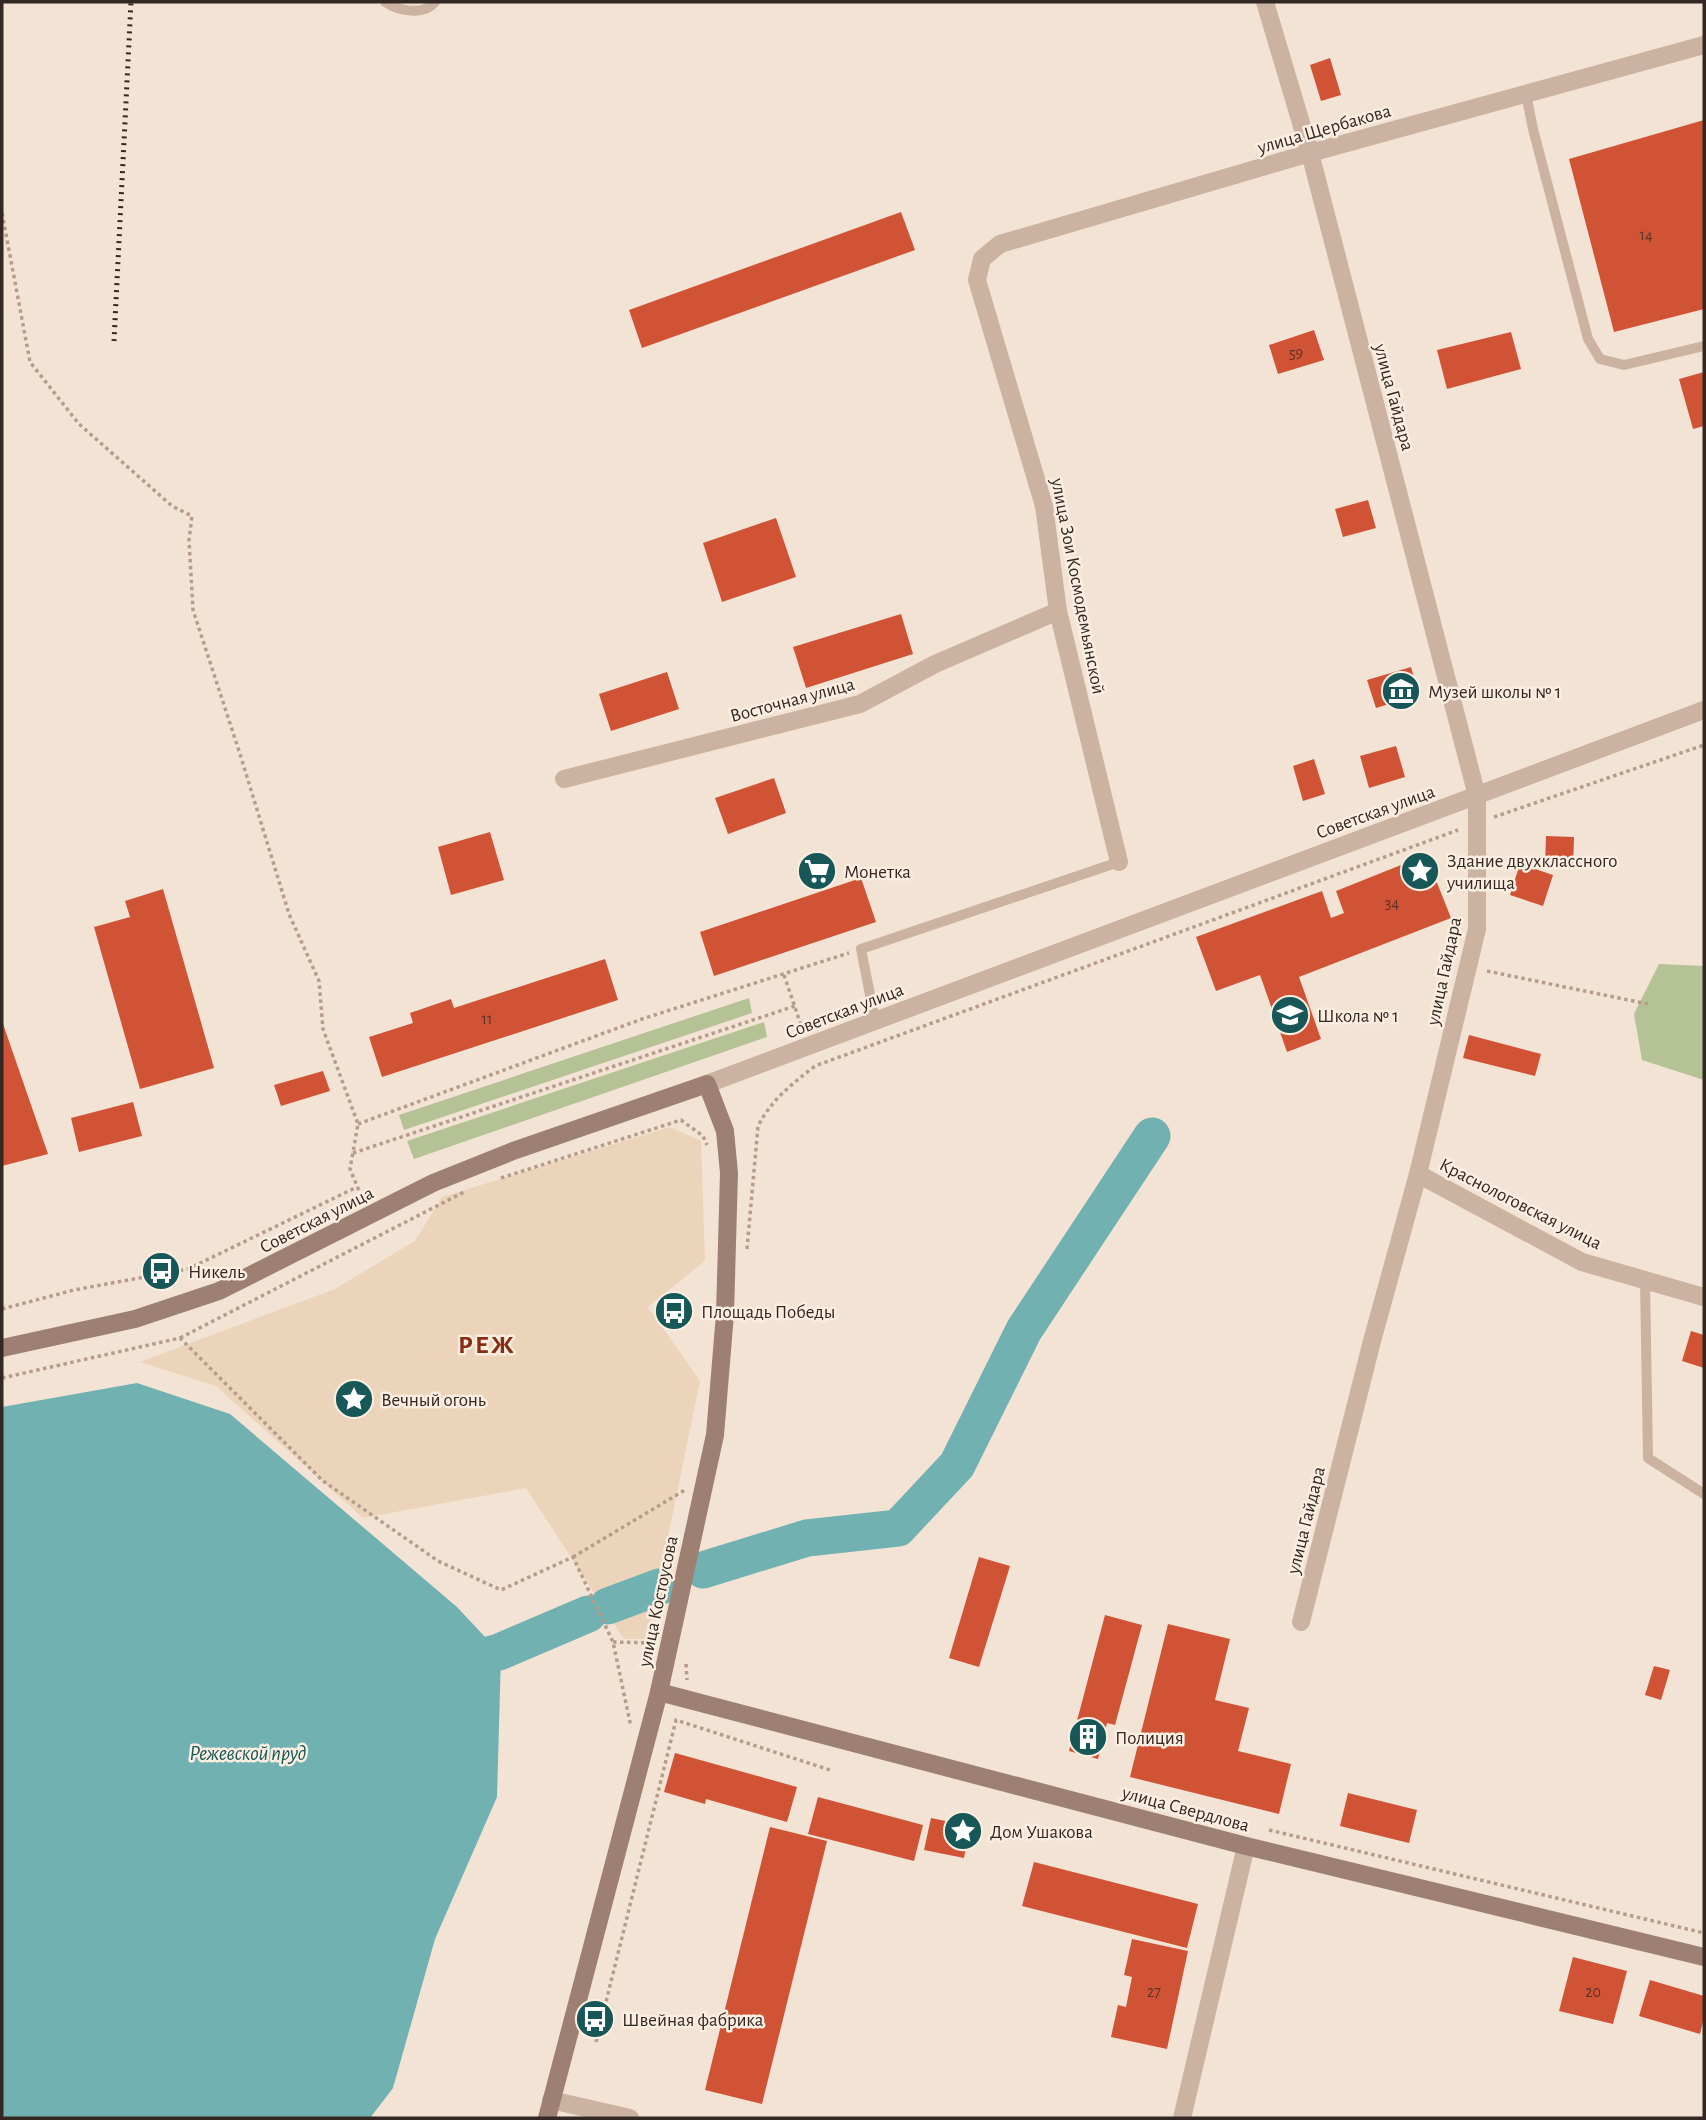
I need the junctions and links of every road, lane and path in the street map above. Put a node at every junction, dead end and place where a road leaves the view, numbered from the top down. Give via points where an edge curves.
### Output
1 (385, 2) edge
2 (435, 2) edge
3 (1265, 2) edge
4 (1704, 45) edge
5 (1526, 94) junction
6 (1310, 153) junction
7 (2, 213) edge
8 (976, 280) joint
9 (1704, 346) edge
10 (1058, 611) junction
11 (1704, 710) edge
12 (1704, 745) edge
13 (564, 779) dead end
14 (1477, 796) junction
15 (1478, 823) junction
16 (1119, 862) joint
17 (861, 949) junction
18 (1468, 967) junction
19 (783, 975) junction
20 (1648, 1004) dead end
21 (794, 1006) junction
22 (875, 1020) junction
23 (808, 1046) junction
24 (815, 1066) junction
25 (707, 1084) junction
26 (358, 1124) junction
27 (353, 1153) junction
28 (709, 1153) dead end
29 (1418, 1174) junction
30 (490, 1181) dead end
31 (466, 1192) dead end
32 (747, 1253) dead end
33 (1646, 1280) junction
34 (1704, 1297) edge
35 (2, 1309) edge
36 (180, 1338) junction
37 (2, 1348) edge
38 (2, 1378) edge
39 (1704, 1494) edge
40 (688, 1499) dead end
41 (573, 1557) junction
42 (1301, 1622) dead end
43 (685, 1661) dead end
44 (687, 1682) dead end
45 (659, 1692) junction
46 (636, 1722) dead end
47 (830, 1770) dead end
48 (1264, 1829) dead end
49 (1246, 1846) junction
50 (1704, 1933) edge
51 (1704, 1957) edge
52 (596, 2042) dead end
53 (551, 2100) junction
54 (547, 2118) edge
55 (630, 2118) edge
56 (1182, 2118) edge

1 - 2 lane via 408,11
3 - 6 street, улица Гайдара
4 - 5 street, улица Щербакова
5 - 6 street, улица Щербакова
5 - 9 lane via 1588,339 1600,359 1624,365
6 - 8 street, улица Щербакова via 1000,244 982,259
6 - 14 street, улица Гайдара
7 - 26 path via 30,362 79,424 172,506 192,516 193,610 289,914 319,981 323,1030
8 - 10 street, улица Зои Космодемьянской via 1044,506
10 - 13 street, Восточная улица via 935,664 860,704
10 - 16 street, улица Зои Космодемьянской
11 - 14 street, Советская улица
12 - 15 path
14 - 15 street, улица Гайдара
14 - 22 street, Советская улица
15 - 18 street, улица Гайдара via 1477,929
15 - 24 path
16 - 17 lane
17 - 19 path
17 - 22 lane
18 - 20 path
18 - 29 street, улица Гайдара
19 - 21 path
19 - 26 path via 642,1019
21 - 23 path
21 - 27 path
22 - 23 street, Советская улица
23 - 24 path
23 - 25 street, Советская улица
24 - 32 path via 781,1093 758,1126
25 - 37 main road, Советская улица via 433,1183 219,1291 135,1319
25 - 45 main road, улица Костоусова via 725,1131 729,1173 724,1327 715,1435
26 - 27 path
27 - 35 path via 350,1169 357,1187 188,1269
28 - 30 path via 703,1136 681,1120
29 - 33 street, Краснологовская улица via 1582,1262
29 - 42 street, улица Гайдара
31 - 36 path
33 - 34 street, Краснологовская улица
33 - 39 lane via 1648,1458
36 - 38 path
36 - 41 path via 323,1481 438,1561 501,1590
40 - 41 path via 691,1486
41 - 46 path via 613,1642 632,1735
43 - 44 path
45 - 49 main road, улица Свердлова
45 - 53 main road, улица Костоусова
47 - 52 path via 676,1720
48 - 50 path
49 - 51 main road, улица Свердлова
49 - 56 street
53 - 54 main road, улица Костоусова
53 - 55 street

